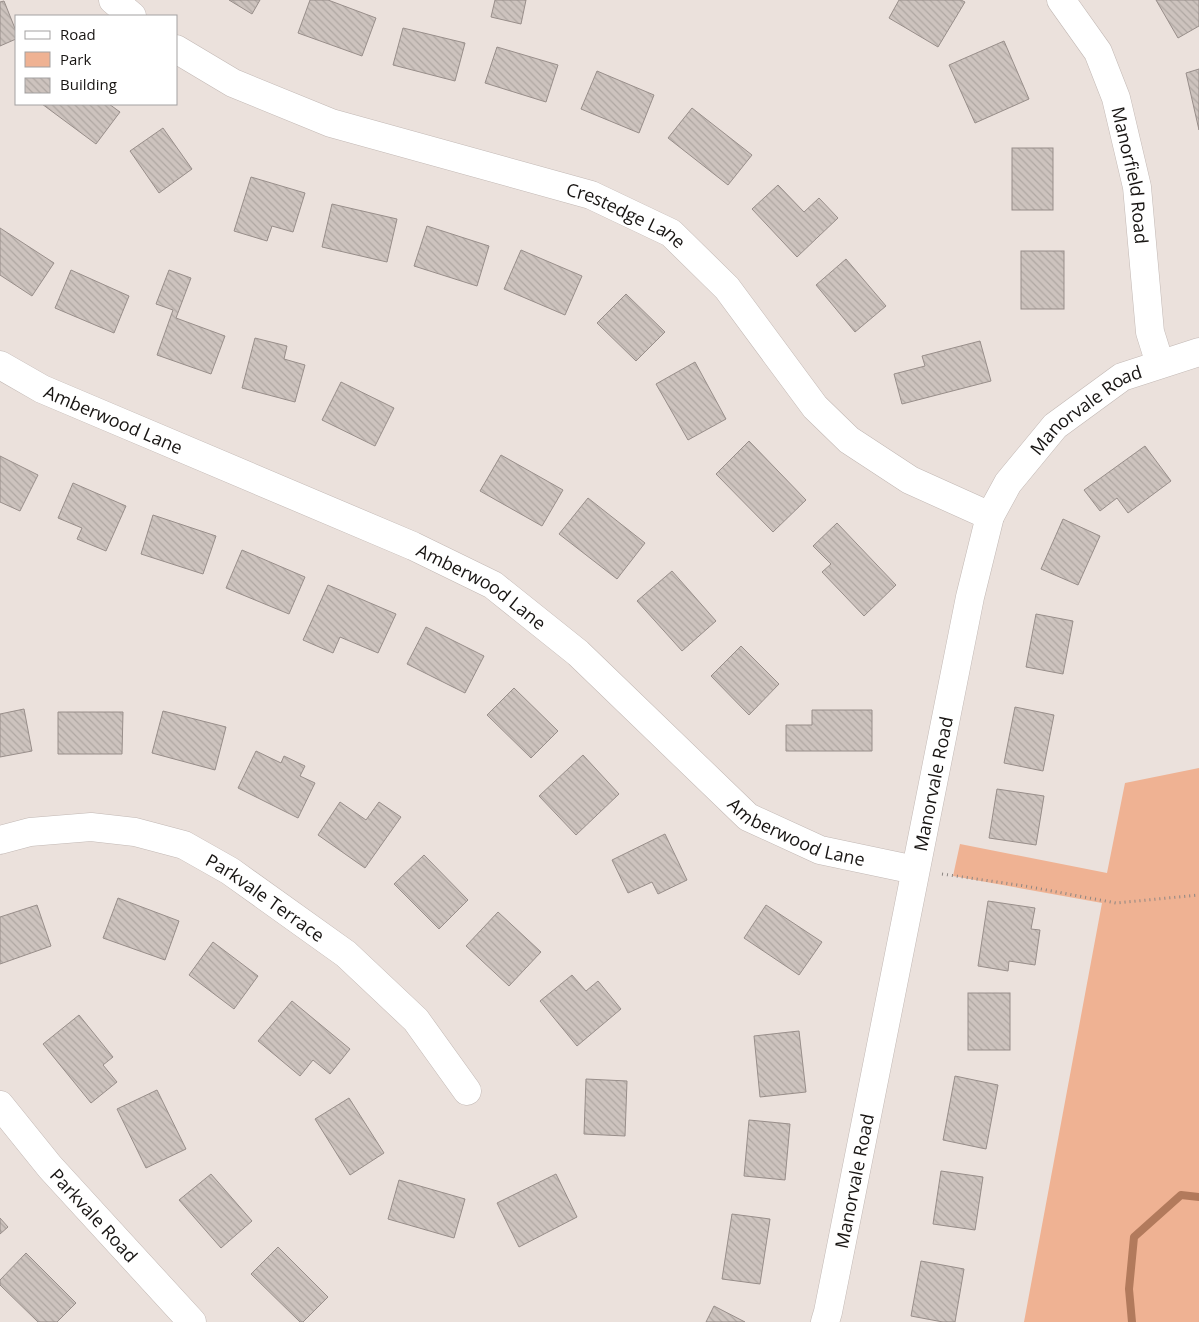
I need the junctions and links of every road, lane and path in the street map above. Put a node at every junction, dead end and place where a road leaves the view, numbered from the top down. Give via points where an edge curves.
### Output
1 (113, 0) edge
2 (1062, 0) edge
3 (131, 15) edge
4 (178, 50) edge
5 (1199, 352) edge
6 (1160, 364) junction
7 (0, 365) edge
8 (990, 516) junction
9 (0, 840) edge
10 (916, 870) junction
11 (1199, 895) edge
12 (467, 1091) dead end
13 (0, 1105) edge
14 (192, 1322) edge
15 (825, 1322) edge

1 - 3 street
2 - 6 street, Manorfield Road via 1098,52 1116,98 1137,187 1150,332
4 - 8 street, Crestedge Lane via 233,83 331,123 591,195 671,233 727,288 815,407 849,440 910,480
5 - 6 street, Manorvale Road
6 - 8 street, Manorvale Road via 1122,377 1054,426 1008,483
7 - 10 street, Amberwood Lane via 42,389 413,546 493,586 578,653 748,817 820,850
8 - 10 street, Manorvale Road via 970,597
9 - 12 street, Parkvale Terrace via 30,832 91,827 135,832 184,845 230,871 346,954 416,1020
10 - 11 path via 1116,902
10 - 15 street, Manorvale Road
13 - 14 street, Parkvale Road via 50,1167

